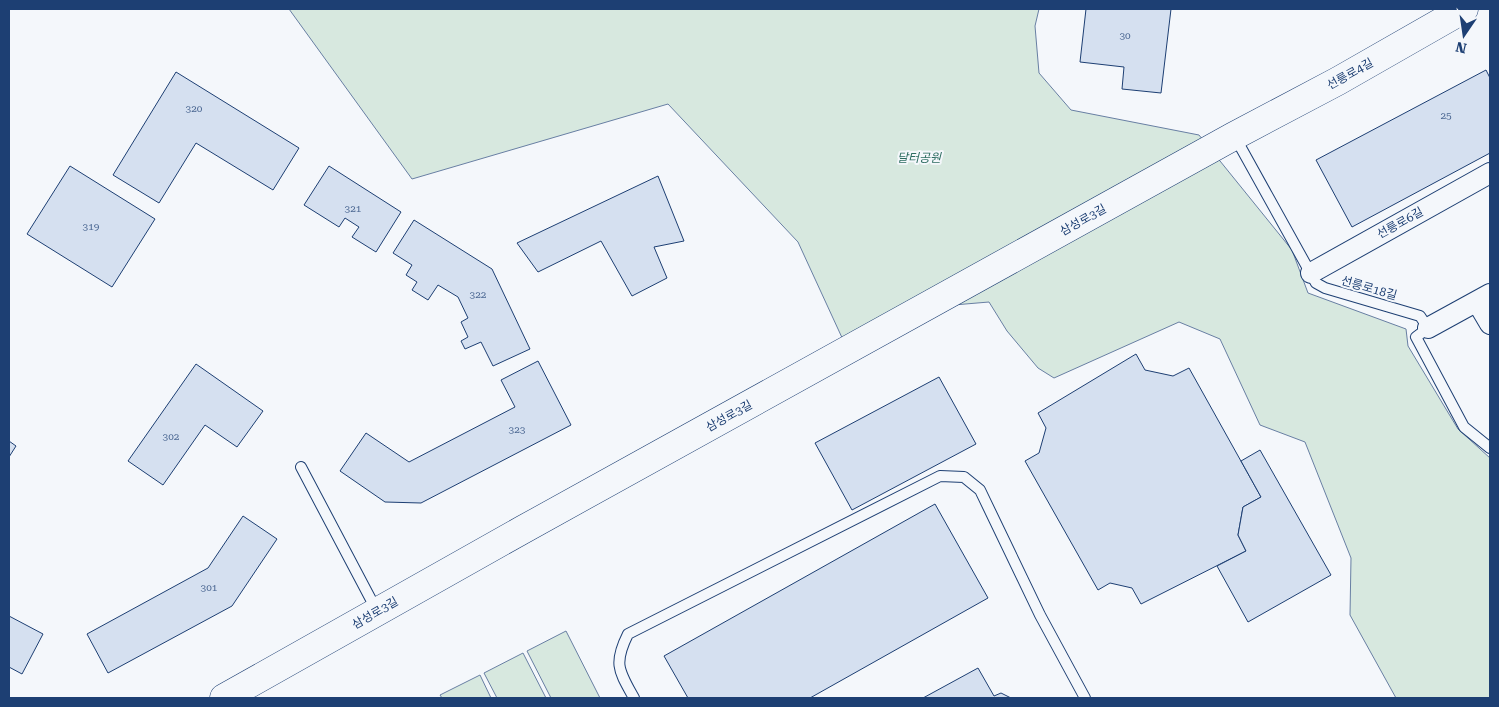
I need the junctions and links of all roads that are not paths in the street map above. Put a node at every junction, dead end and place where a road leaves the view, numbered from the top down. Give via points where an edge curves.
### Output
1 (1464, 9) edge
2 (1234, 136) junction
3 (1490, 173) edge
4 (1311, 273) junction
5 (1484, 298) edge
6 (1490, 324) edge
7 (1428, 328) junction
8 (1490, 448) edge
9 (302, 467) dead end
10 (378, 612) junction
11 (224, 698) edge
12 (634, 698) edge
13 (1085, 698) edge

1 - 2 street, 선릉로4길
2 - 4 lane, 선릉로18길
2 - 10 street, 삼성로3길
3 - 4 street, 선릉로6길
4 - 7 lane, 선릉로18길 via 1316,283 1325,288 1420,316
5 - 6 street
5 - 7 street
7 - 8 lane via 1416,337 1464,427
9 - 10 lane
10 - 11 street, 삼성로3길
12 - 13 lane via 619,671 621,647 628,634 940,476 964,477 980,490 1040,615

